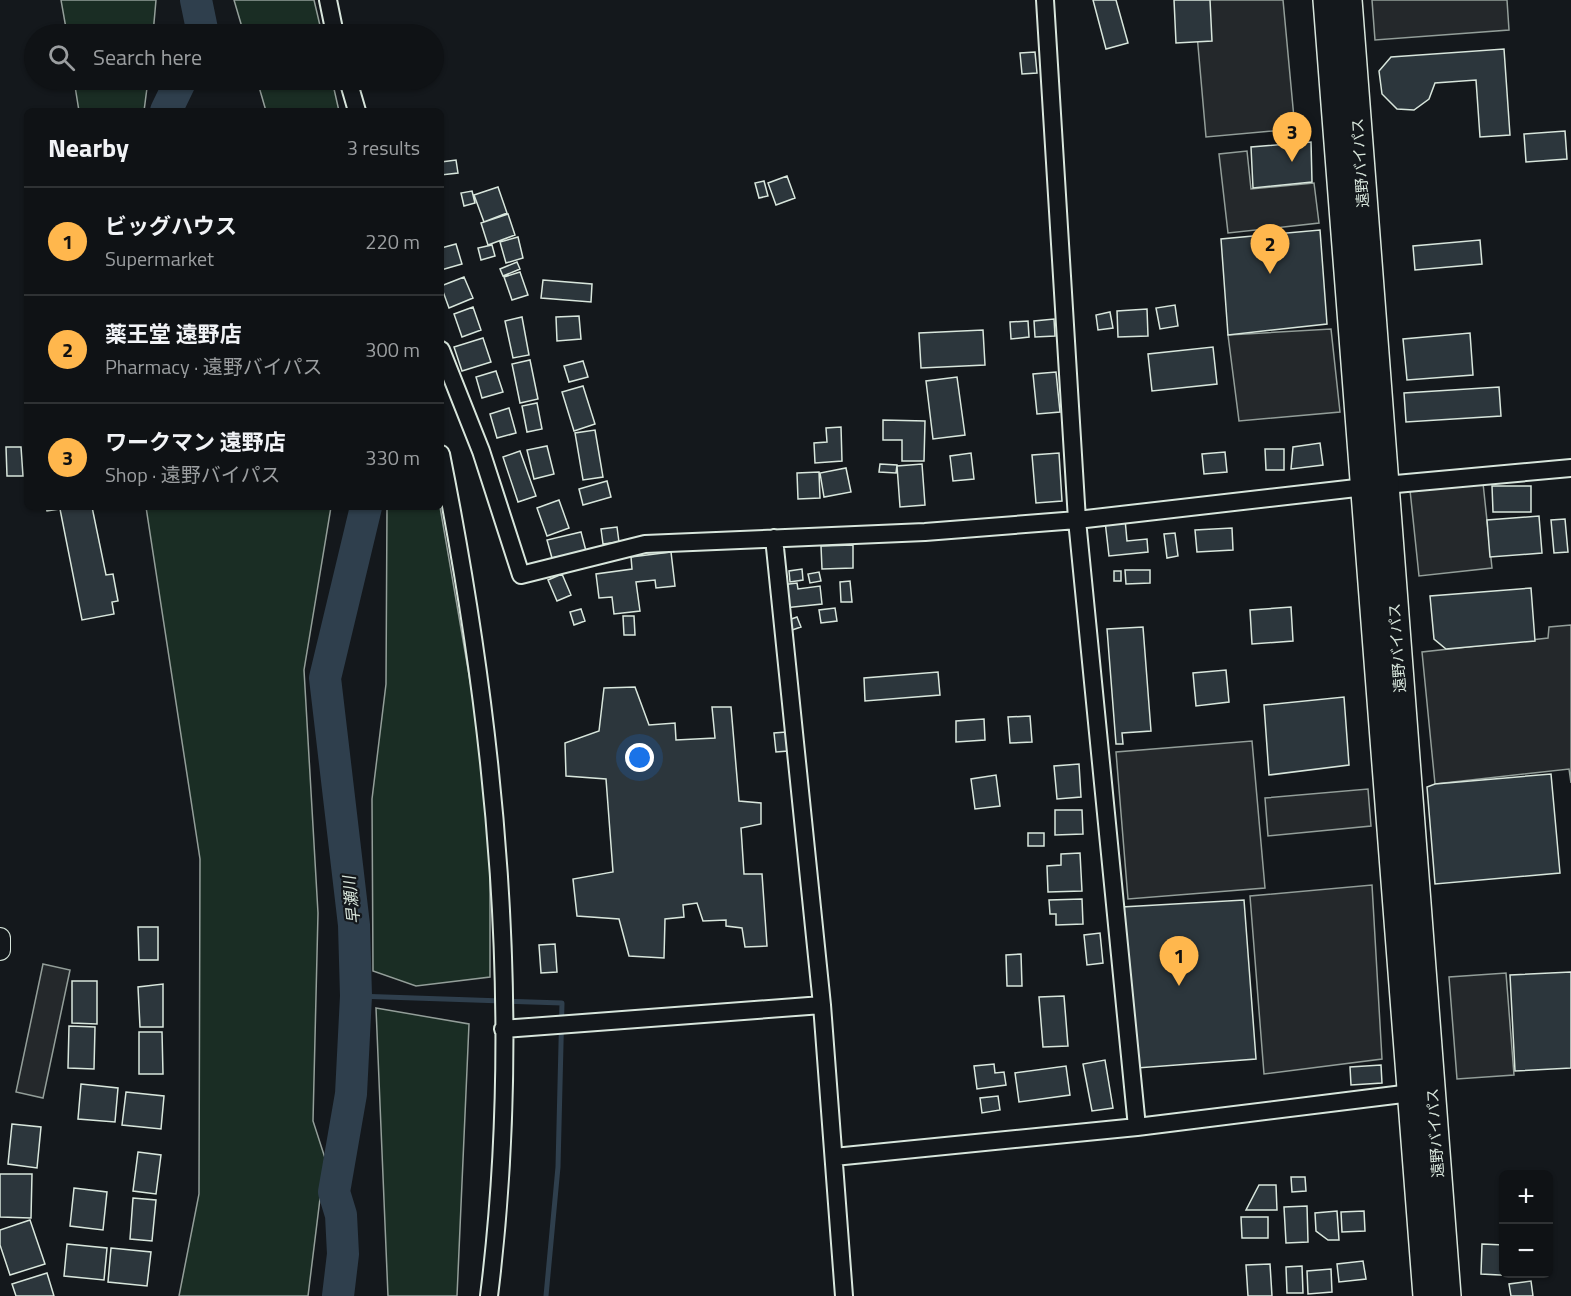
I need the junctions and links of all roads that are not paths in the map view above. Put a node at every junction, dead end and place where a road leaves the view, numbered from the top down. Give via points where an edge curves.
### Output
1 (328, 0) edge
2 (1045, 0) edge
3 (1328, 0) edge
4 (1348, 0) edge
5 (333, 24) edge
6 (351, 90) edge
7 (356, 108) edge
8 (444, 358) edge
9 (1571, 468) edge
10 (444, 472) edge
11 (1375, 486) junction
12 (1077, 520) junction
13 (774, 538) junction
14 (0, 938) edge
15 (0, 950) edge
16 (822, 1005) junction
17 (503, 1029) junction
18 (1411, 1093) junction
19 (1137, 1127) junction
20 (834, 1157) junction
21 (489, 1296) edge
22 (844, 1296) edge
23 (1427, 1296) edge
24 (1447, 1296) edge

1 - 5 street
2 - 12 street
3 - 11 highway, 遠野バイパス
4 - 11 highway, 遠野バイパス
6 - 7 street
8 - 13 street via 481,451 521,575 645,544
9 - 11 street
10 - 17 street via 487,735 498,837
11 - 12 street
11 - 18 highway, 遠野バイパス
11 - 24 highway, 遠野バイパス
12 - 13 street
12 - 19 street
13 - 16 street
14 - 15 street
16 - 17 street
16 - 20 street
17 - 21 street via 505,1100
18 - 19 street
18 - 23 highway, 遠野バイパス
19 - 20 street
20 - 22 street

